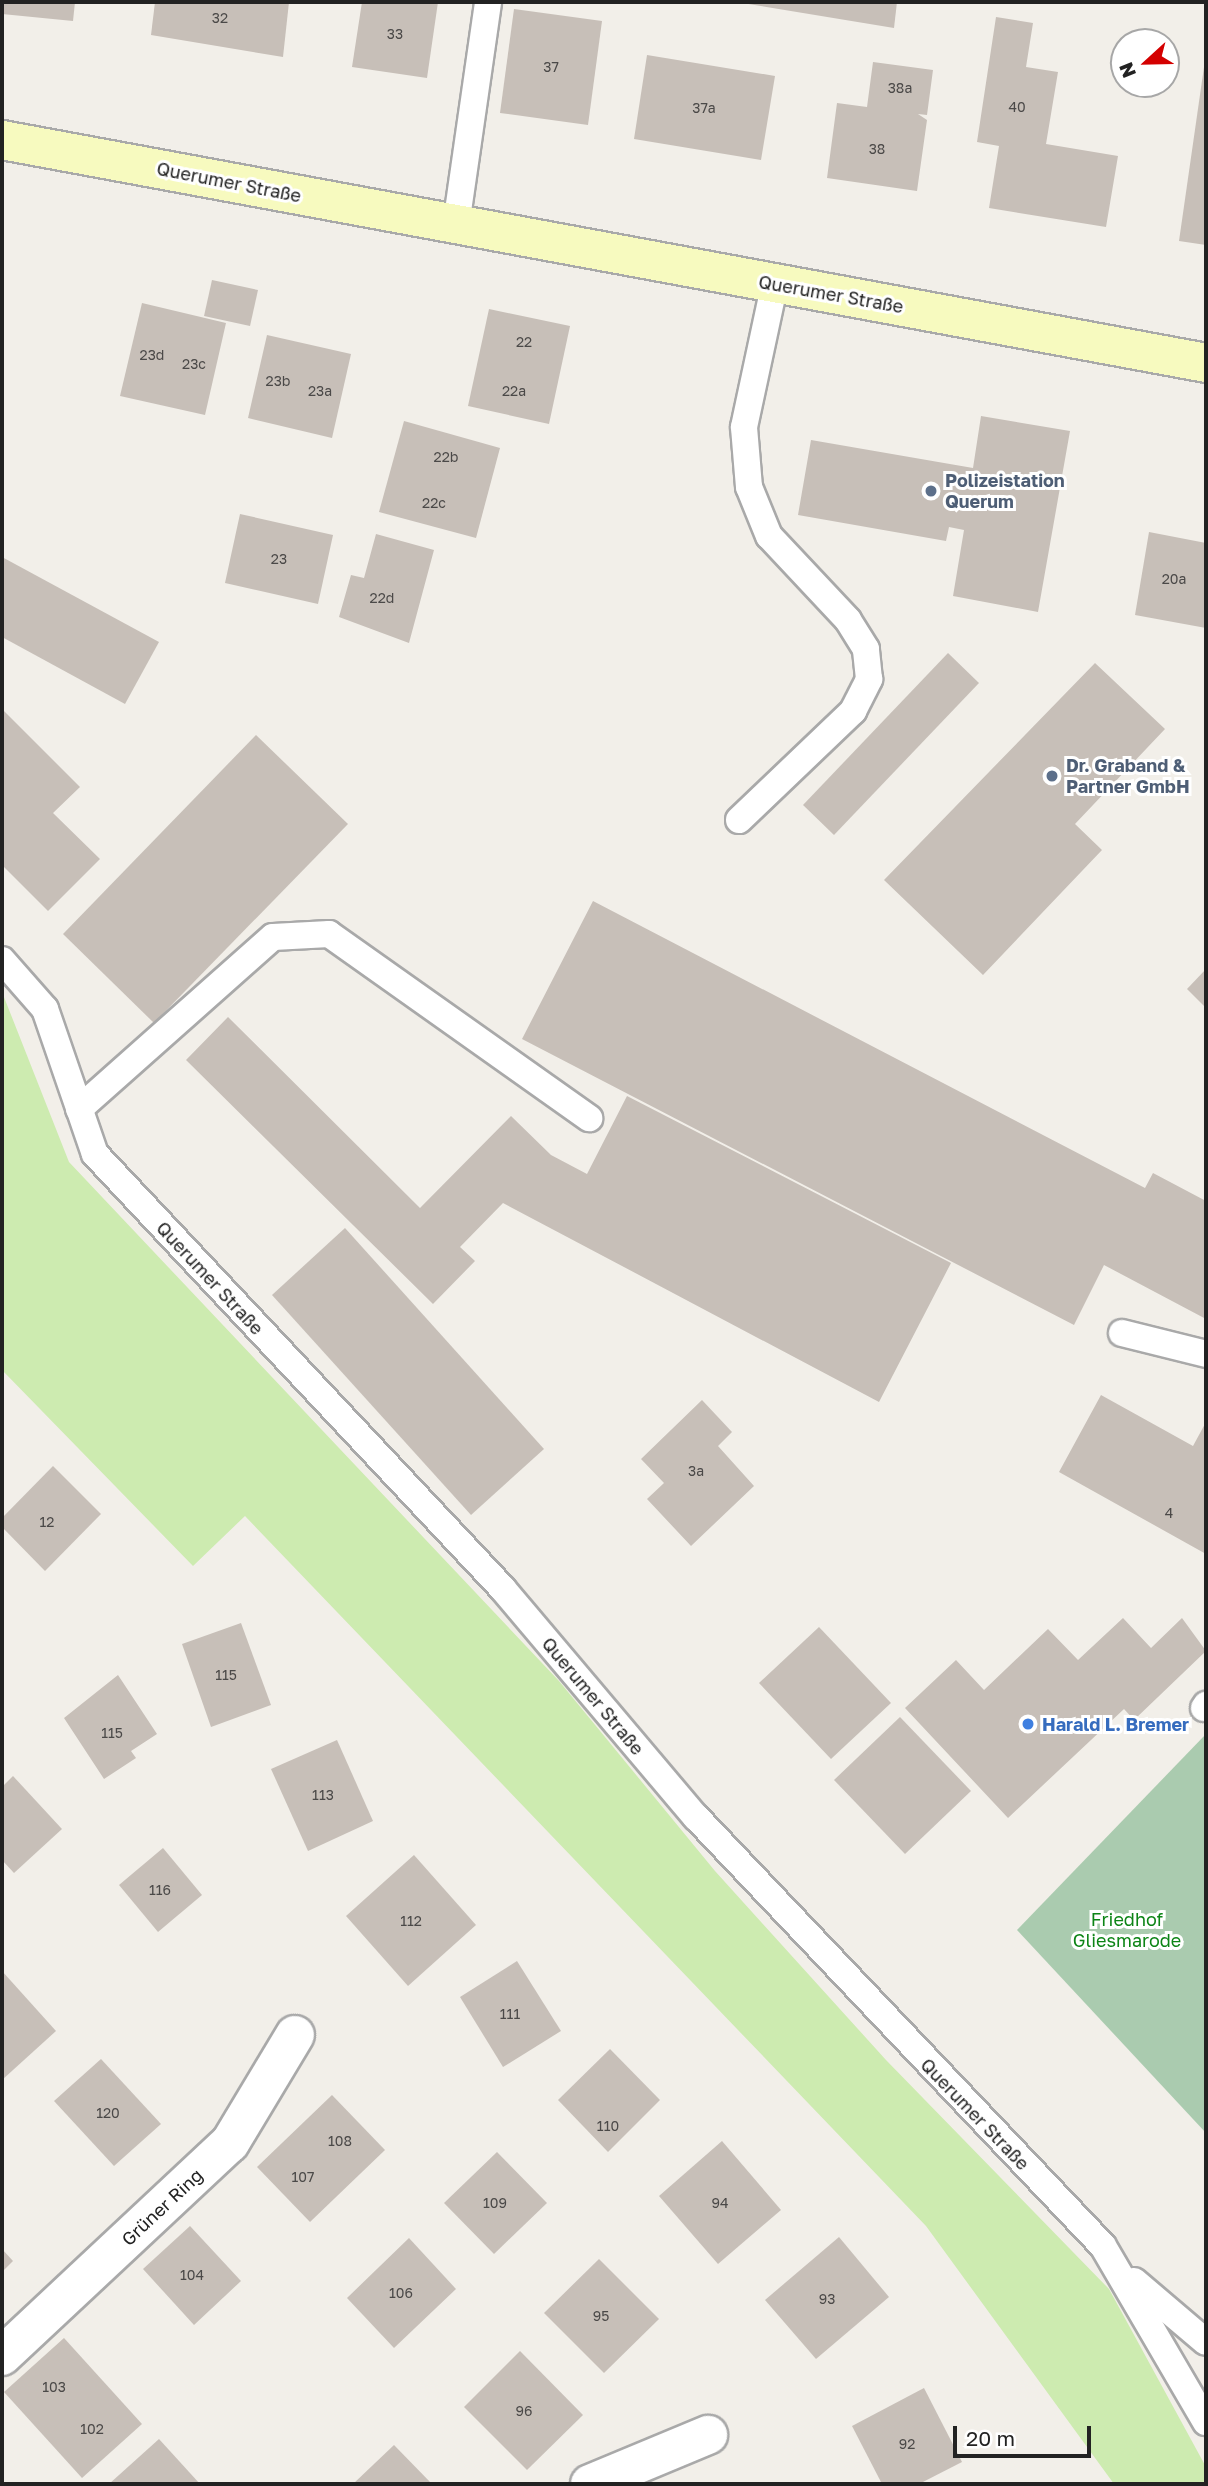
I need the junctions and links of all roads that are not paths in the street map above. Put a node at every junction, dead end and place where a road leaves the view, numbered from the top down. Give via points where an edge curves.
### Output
1 (488, 2) edge
2 (2, 140) edge
3 (456, 225) junction
4 (775, 284) junction
5 (1206, 363) edge
6 (738, 820) dead end
7 (2, 960) edge
8 (79, 1109) junction
9 (589, 1118) dead end
10 (1122, 1333) dead end
11 (1206, 1354) edge
12 (295, 2035) dead end
13 (1114, 2264) junction
14 (1206, 2342) edge
15 (2, 2356) edge
16 (1206, 2422) edge
17 (708, 2435) dead end
18 (590, 2484) edge

1 - 3 lane
2 - 3 street, Querumer Straße
3 - 4 street, Querumer Straße
4 - 5 street, Querumer Straße
4 - 6 lane via 744,427 749,487 769,536 848,620 866,649 869,680 853,711
7 - 8 lane, Querumer Straße via 45,1009
8 - 9 lane via 273,937 329,934
8 - 13 lane, Querumer Straße via 95,1154 503,1589 696,1817
10 - 11 lane
12 - 15 street, Grüner Ring via 230,2144
13 - 14 lane
13 - 16 lane, Querumer Straße
17 - 18 street

